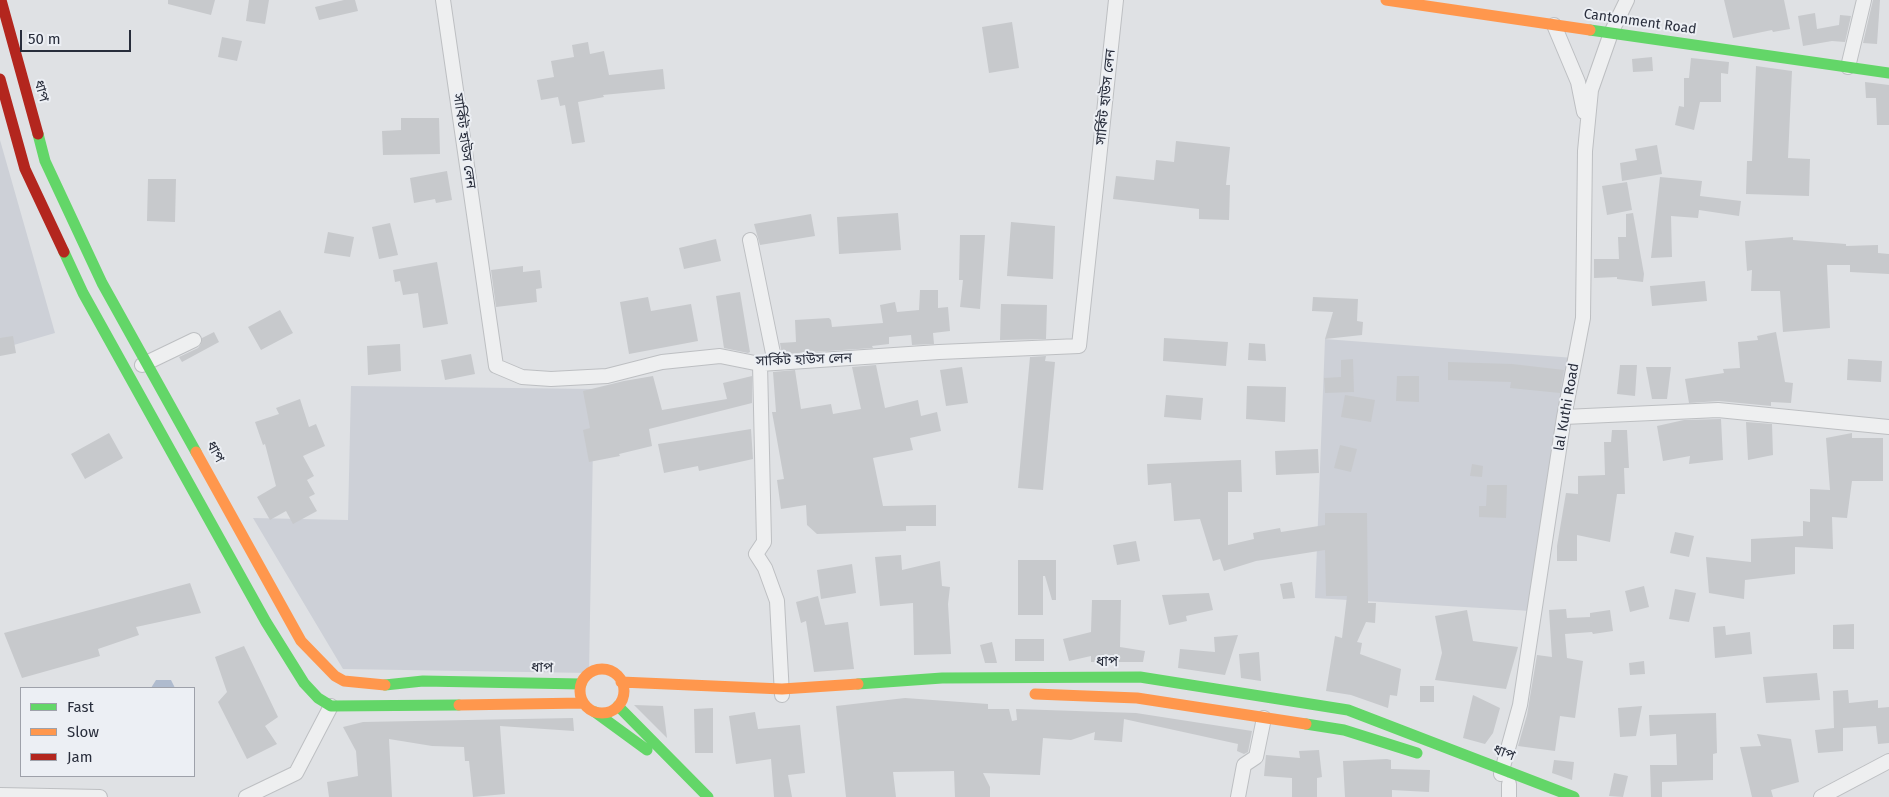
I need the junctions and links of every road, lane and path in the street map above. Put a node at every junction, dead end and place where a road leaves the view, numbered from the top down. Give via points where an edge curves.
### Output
1 (1, 0) edge
2 (443, 0) edge
3 (1116, 0) edge
4 (1386, 0) edge
5 (1627, 0) edge
6 (1864, 0) edge
7 (1554, 25) junction
8 (1611, 34) junction
9 (1848, 68) junction
10 (1889, 74) edge
11 (0, 79) edge
12 (1586, 122) junction
13 (750, 240) dead end
14 (194, 340) dead end
15 (147, 363) junction
16 (775, 363) junction
17 (760, 364) junction
18 (128, 372) junction
19 (1564, 418) junction
20 (1889, 427) edge
21 (622, 682) junction
22 (581, 684) junction
23 (1028, 694) dead end
24 (870, 695) dead end
25 (779, 697) junction
26 (624, 702) junction
27 (583, 703) junction
28 (331, 706) junction
29 (595, 712) junction
30 (1264, 718) junction
31 (1427, 757) dead end
32 (1889, 761) edge
33 (1482, 774) dead end
34 (1505, 782) edge
35 (695, 784) junction
36 (0, 795) edge
37 (100, 797) edge
38 (246, 797) edge
39 (708, 797) edge
40 (1238, 797) edge
41 (1543, 797) edge
42 (1574, 797) edge
43 (1821, 797) edge

1 - 15 main road, ধাপ via 45,161 102,283
2 - 17 street, সার্কিট হাউস লেন via 496,366 522,376 551,379 607,376 662,362 720,356
3 - 16 street, সার্কিট হাউস লেন via 1079,346
4 - 7 main road, Cantonment Road
5 - 8 street, lal Kuthi Road
6 - 9 street
7 - 8 main road, Cantonment Road
7 - 12 street via 1578,82
8 - 9 main road, Cantonment Road
8 - 12 street, lal Kuthi Road via 1591,90
9 - 10 main road, Cantonment Road
11 - 18 main road via 25,169 83,293
12 - 19 street, lal Kuthi Road via 1583,318
13 - 16 street
14 - 15 street
15 - 18 street
15 - 22 main road, ধাপ via 302,641 335,676 344,681 379,686 423,681
16 - 17 street, সার্কিট হাউস লেন
17 - 25 street via 764,542 756,554 765,568 777,601
18 - 28 main road via 283,652 304,683
19 - 20 street via 1718,410
19 - 34 street, lal Kuthi Road
21 - 22 main road, ধাপ via 616,675 600,670 585,677
21 - 25 main road, ধাপ
21 - 26 main road
22 - 27 main road
23 - 30 main road via 1137,698
24 - 25 main road, ধাপ
25 - 34 main road, ধাপ via 942,678 1140,677 1348,710
26 - 29 main road via 603,713
26 - 35 main road
27 - 28 main road
27 - 29 main road
28 - 38 street via 296,773
29 - 35 main road
30 - 31 main road via 1344,730
30 - 40 street via 1256,757 1244,764
32 - 43 street
33 - 34 main road, ধাপ
34 - 41 main road, ধাপ
34 - 42 main road, ধাপ
35 - 39 main road
36 - 37 street

